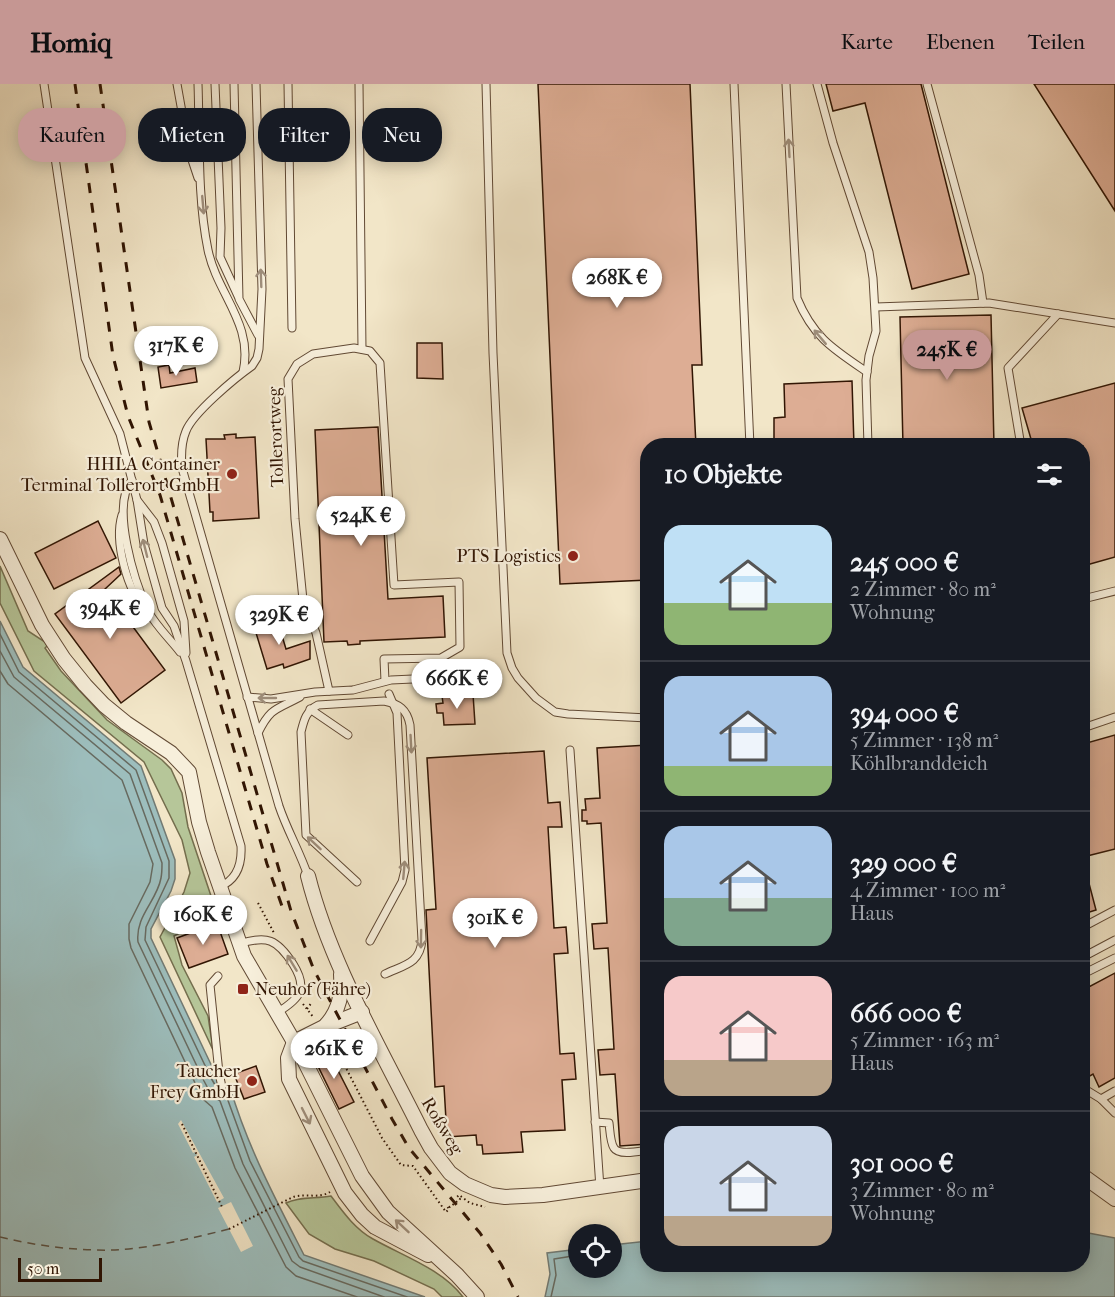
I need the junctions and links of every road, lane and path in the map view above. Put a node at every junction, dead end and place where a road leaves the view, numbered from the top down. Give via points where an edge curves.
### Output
1 (44, 84) edge
2 (177, 84) edge
3 (198, 84) edge
4 (215, 84) edge
5 (234, 84) edge
6 (256, 84) edge
7 (288, 84) edge
8 (358, 84) edge
9 (486, 84) edge
10 (734, 84) edge
11 (784, 84) edge
12 (817, 84) edge
13 (927, 84) edge
14 (201, 185) junction
15 (239, 299) junction
16 (983, 303) junction
17 (876, 307) junction
18 (1058, 314) junction
19 (1115, 323) edge
20 (292, 328) dead end
21 (260, 337) junction
22 (362, 350) junction
23 (243, 372) junction
24 (867, 372) junction
25 (750, 438) edge
26 (868, 438) edge
27 (1020, 438) edge
28 (132, 480) junction
29 (137, 500) junction
30 (0, 539) edge
31 (1115, 591) edge
32 (1090, 596) edge
33 (186, 662) junction
34 (479, 676) dead end
35 (386, 681) junction
36 (329, 692) junction
37 (305, 694) junction
38 (389, 694) dead end
39 (247, 697) junction
40 (394, 703) junction
41 (310, 709) junction
42 (1115, 717) edge
43 (640, 718) edge
44 (1090, 726) edge
45 (258, 733) junction
46 (348, 735) dead end
47 (570, 750) dead end
48 (308, 876) joint
49 (357, 882) dead end
50 (219, 887) junction
51 (258, 903) dead end
52 (1115, 910) edge
53 (1090, 923) edge
54 (1115, 940) edge
55 (370, 941) dead end
56 (239, 944) junction
57 (285, 951) junction
58 (1090, 953) edge
59 (1115, 958) edge
60 (341, 968) junction
61 (1090, 970) edge
62 (385, 974) dead end
63 (218, 976) dead end
64 (297, 998) junction
65 (312, 1002) dead end
66 (307, 1009) junction
67 (278, 1012) junction
68 (362, 1012) junction
69 (322, 1027) junction
70 (294, 1041) junction
71 (222, 1087) dead end
72 (1115, 1091) edge
73 (1090, 1092) edge
74 (1101, 1099) junction
75 (1115, 1113) edge
76 (595, 1122) junction
77 (182, 1124) dead end
78 (640, 1150) edge
79 (401, 1165) dead end
80 (640, 1181) edge
81 (1090, 1181) edge
82 (341, 1186) junction
83 (600, 1188) junction
84 (1115, 1198) edge
85 (224, 1209) dead end
86 (229, 1229) dead end
87 (446, 1264) junction
88 (477, 1297) edge

1 - 28 lane via 83,351 120,434
2 - 14 lane via 189,151
3 - 14 lane
4 - 15 lane via 220,257
5 - 15 lane
21 -> 6 lane
7 - 20 lane
8 - 22 lane
9 - 43 lane via 507,653 518,678 555,712
10 - 25 lane
24 -> 11 lane via 823,340 797,298
12 - 17 lane via 869,252
13 - 16 lane via 979,275
14 -> 23 lane via 209,253 246,347
15 - 21 lane
16 - 17 lane
16 - 18 lane
17 - 24 lane via 876,331
18 - 19 lane
18 - 27 lane via 1008,368
21 - 23 lane via 257,358
22 - 35 lane via 370,351 380,363 394,585 459,582 460,647 441,658 384,659
22 - 36 lane, Tollerortweg via 314,354 297,364 288,379 303,600 316,633
23 - 39 lane via 193,419 186,429 181,453 188,494
24 - 26 lane
28 - 29 lane
28 - 33 lane via 126,489 118,532 131,586 137,601
33 -> 29 lane via 174,626 162,609 144,544
29 - 33 lane via 154,522 162,543 184,621
30 - 50 street via 42,625 64,659 104,705 171,753 189,772
31 - 32 lane
33 - 50 lane via 241,846 238,869 227,884
34 - 35 lane
35 - 36 lane via 361,689
36 - 37 lane
37 -> 39 lane via 271,699
37 - 45 lane via 271,711
38 - 40 lane
39 - 45 lane
40 - 41 lane via 335,703
55 -> 40 lane via 405,870
40 -> 62 lane via 409,716 422,940 421,952 415,960
41 - 46 lane
49 -> 41 lane via 306,835 301,732
42 - 44 lane
45 - 48 lane via 285,826
47 - 76 lane
48 - 60 street, Roßweg
50 - 56 street
51 - 57 path
52 - 53 lane
54 - 58 lane
56 - 57 lane via 264,939
56 - 67 street
64 -> 57 lane via 301,982
59 - 61 lane
60 - 68 street, Roßweg
60 - 69 street via 340,1001 336,1013
63 - 71 lane via 210,985
64 - 66 path
64 - 67 lane
65 - 66 path
66 - 69 path
67 - 70 street
68 - 69 street
68 - 83 street, Roßweg via 421,1130 456,1178 476,1190 505,1197
69 - 70 street
69 - 79 path via 382,1138
70 -> 82 street via 288,1058 289,1079
87 -> 70 street via 388,1212 370,1190
72 - 74 lane
73 - 74 lane
74 - 75 lane
76 - 78 lane via 609,1123 613,1148
76 - 83 lane
77 - 85 path
80 - 83 street, Roßweg
81 - 84 street
82 - 86 path via 325,1195 300,1195
82 - 87 street via 375,1227
87 - 88 street

